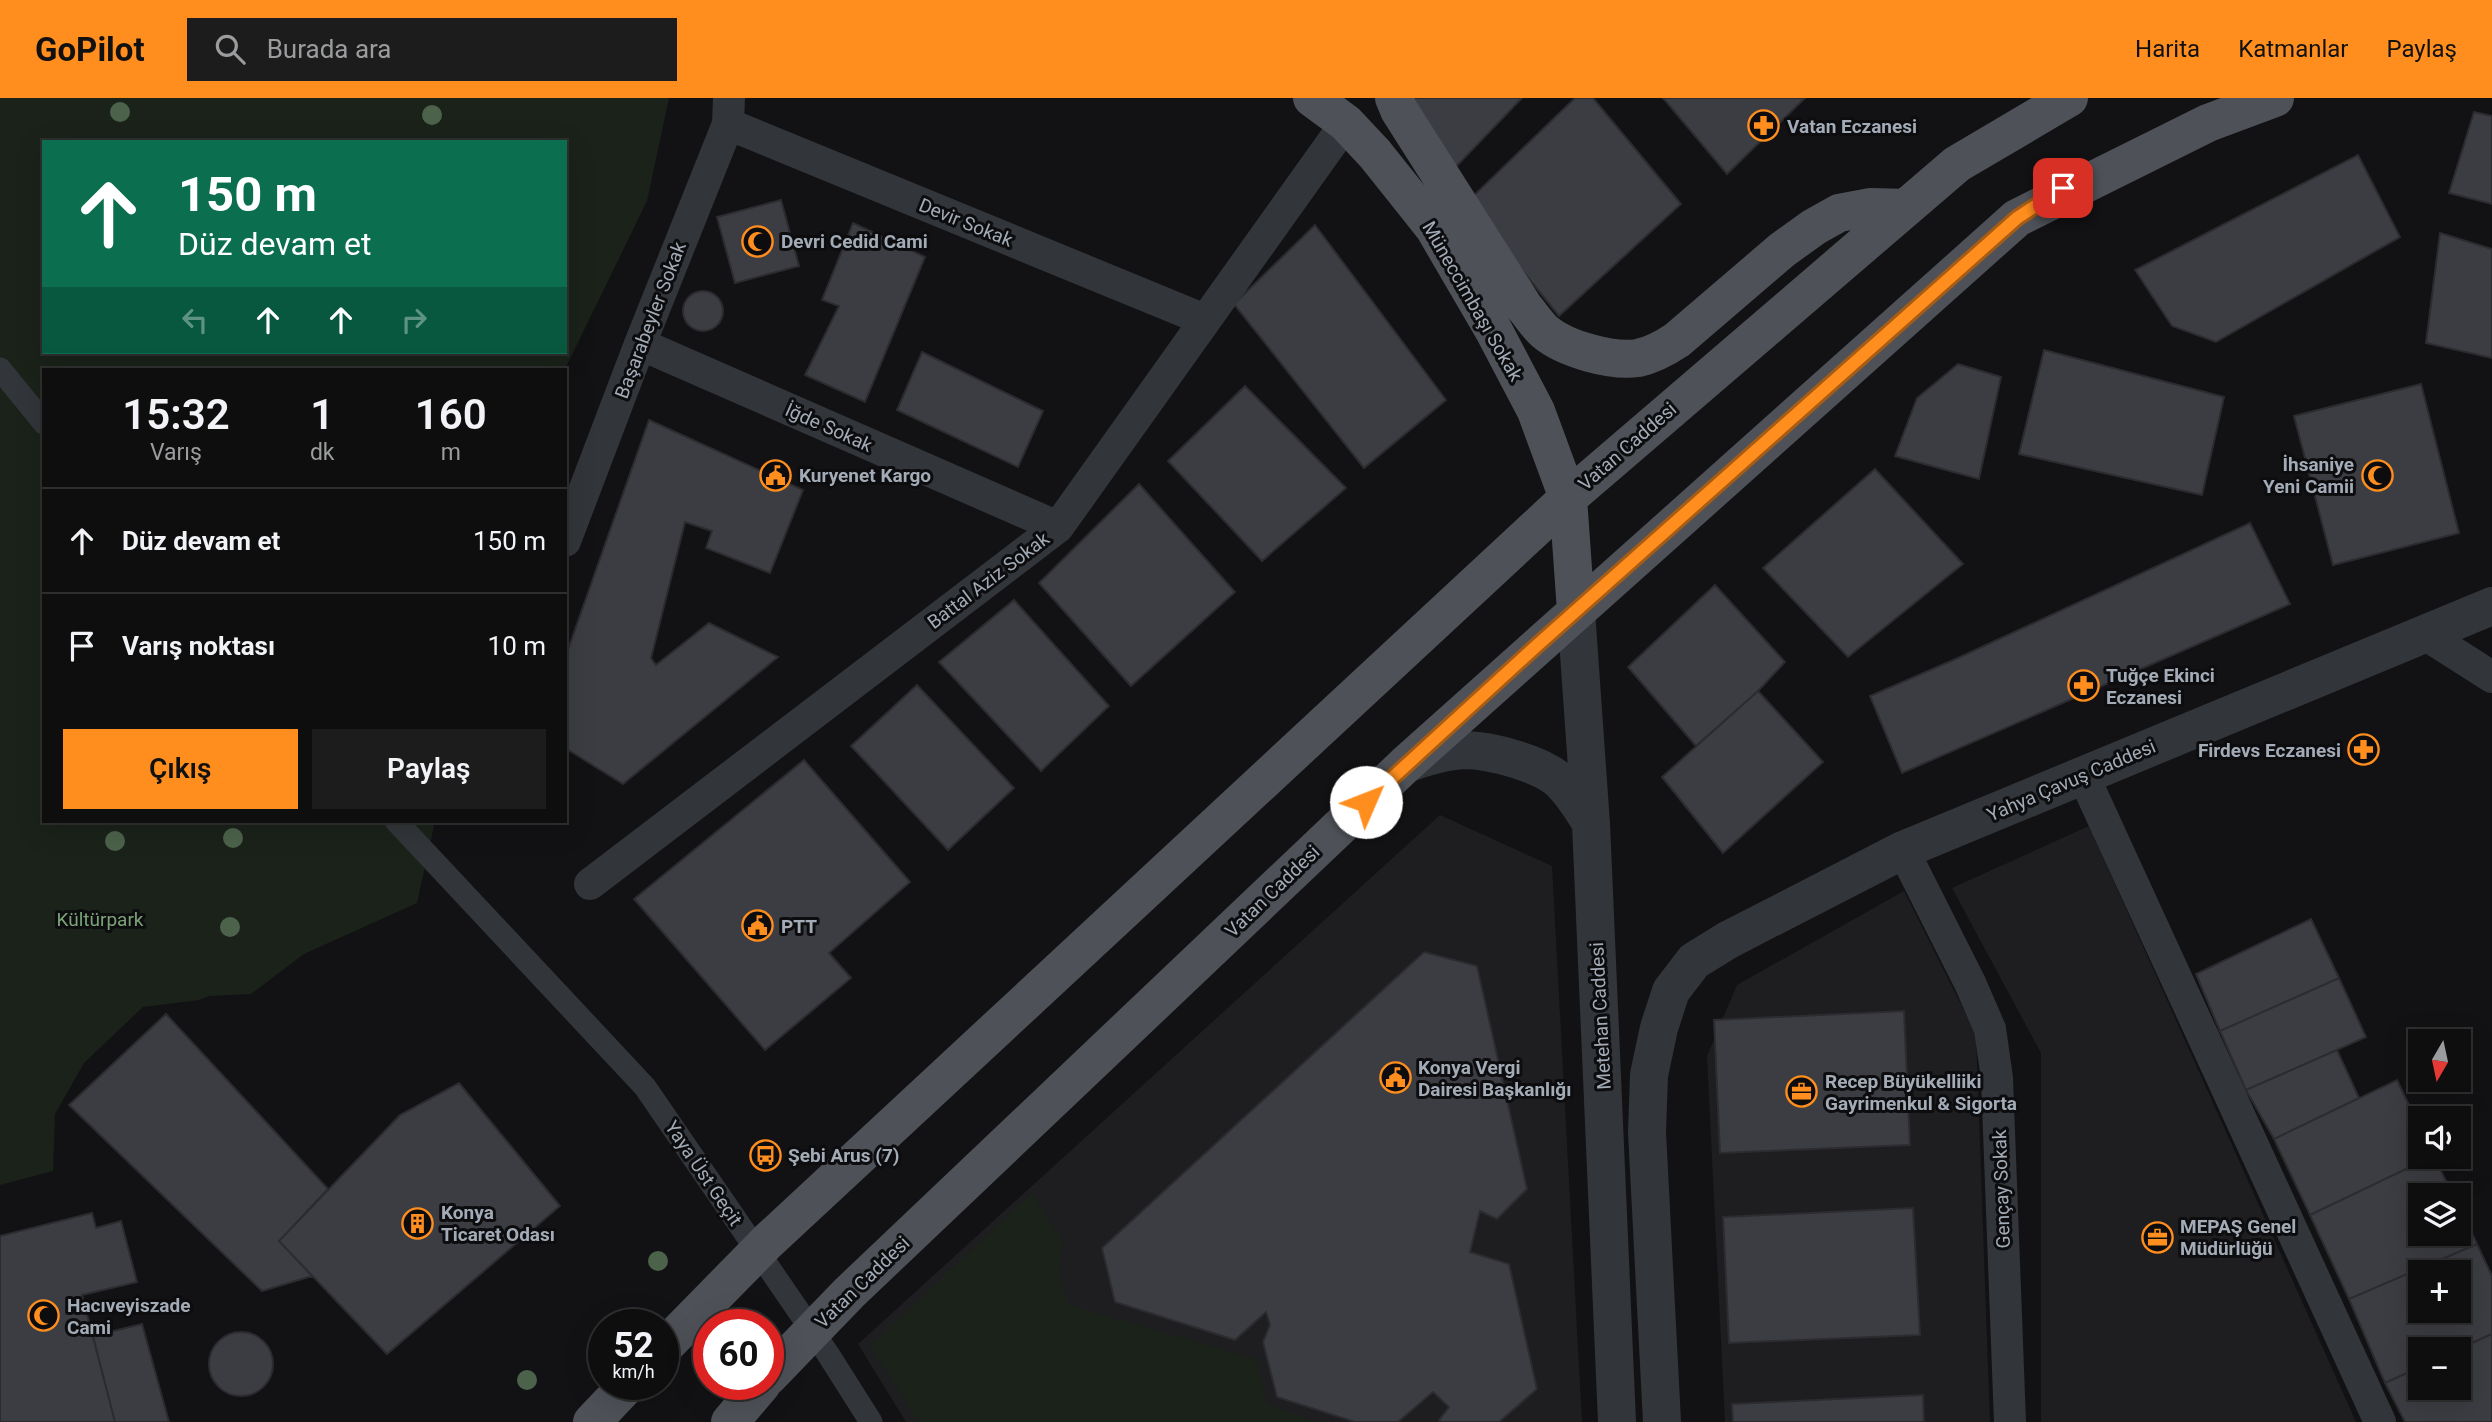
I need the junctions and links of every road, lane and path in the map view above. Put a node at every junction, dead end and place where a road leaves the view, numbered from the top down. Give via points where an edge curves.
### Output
1 (1312, 98) edge
2 (1394, 98) edge
3 (2069, 98) edge
4 (2199, 98) edge
5 (2275, 98) edge
6 (729, 111) edge
7 (1346, 123) junction
8 (1906, 208) junction
9 (2017, 218) junction
10 (1205, 320) junction
11 (640, 344) junction
12 (0, 369) edge
13 (42, 420) edge
14 (1568, 498) junction
15 (1058, 527) junction
16 (567, 536) edge
17 (2492, 606) edge
18 (1576, 611) junction
19 (2423, 633) junction
20 (2491, 679) edge
21 (1406, 764) junction
22 (2083, 775) junction
23 (398, 823) edge
24 (1591, 824) junction
25 (1903, 850) junction
26 (590, 884) dead end
27 (679, 1332) edge
28 (784, 1360) edge
29 (613, 1400) edge
30 (749, 1400) edge
31 (592, 1422) edge
32 (730, 1422) edge
33 (871, 1422) edge
34 (1617, 1422) edge
35 (1662, 1422) edge
36 (2010, 1422) edge
37 (2380, 1422) edge

1 - 7 main road, Müneccimbaşı Sokak
2 - 8 main road via 1524,307 1546,332 1591,353 1637,358 1659,352 1814,227 1839,213 1871,207
3 - 8 main road, Vatan Caddesi via 1957,164
4 - 9 main road
5 - 9 main road, Vatan Caddesi via 2208,123
6 - 10 street, Devir Sokak
6 - 11 street, Başarabeyler Sokak
7 - 10 street, Battal Aziz Sokak
7 - 14 main road, Müneccimbaşı Sokak via 1434,228 1536,411
8 - 14 main road, Vatan Caddesi
9 - 18 main road, Vatan Caddesi
10 - 15 street, Battal Aziz Sokak
11 - 15 street, İğde Sokak
11 - 16 street, Başarabeyler Sokak
12 - 13 street
14 - 18 main road, Müneccimbaşı Sokak
14 - 27 main road, Vatan Caddesi via 768,1241
15 - 26 street, Battal Aziz Sokak
17 - 19 street, Yahya Çavuş Caddesi
18 - 21 main road, Vatan Caddesi
18 - 24 street, Metehan Caddesi
19 - 20 street
19 - 22 street, Yahya Çavuş Caddesi
21 - 24 street via 1467,750 1523,762 1560,780
21 - 28 main road, Vatan Caddesi via 849,1293
22 - 25 street, Yahya Çavuş Caddesi
22 - 37 street
23 - 33 street, Yaya Üst Geçit via 645,1087
24 - 34 street, Metehan Caddesi
25 - 35 street, Yahya Çavuş Caddesi via 1728,940 1694,961 1671,991 1649,1075 1647,1132
25 - 36 street, Gençay Sokak via 1990,1029 1997,1078
29 - 31 main road
30 - 32 main road

